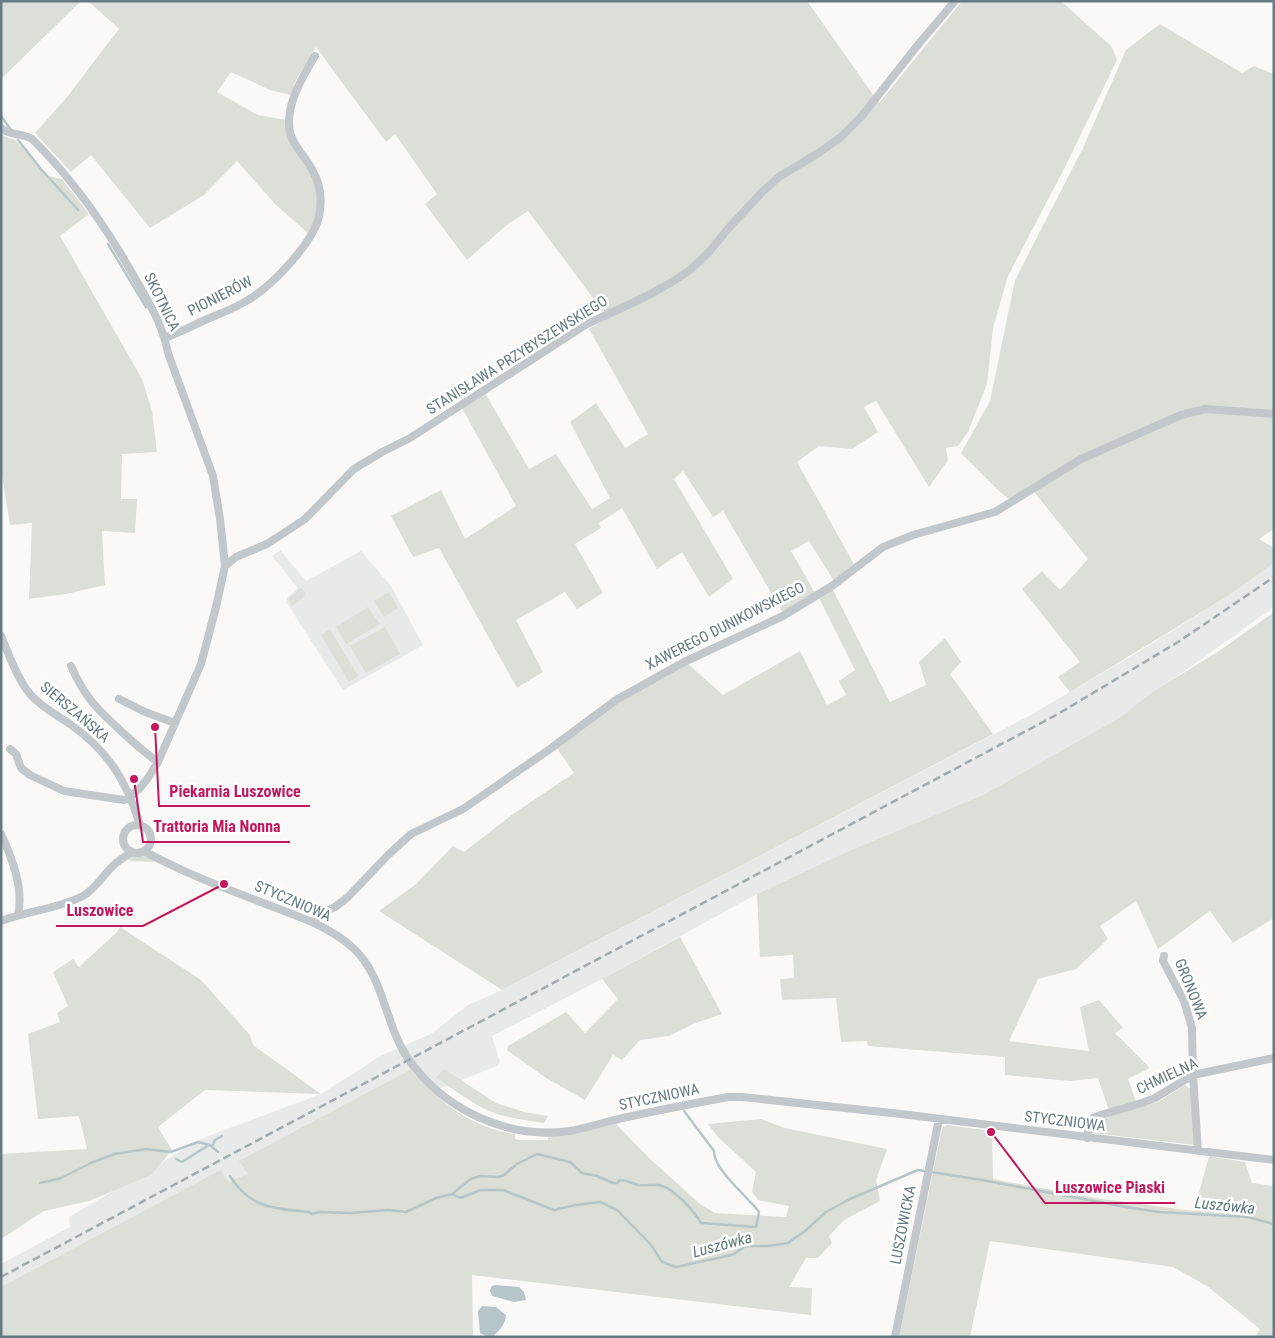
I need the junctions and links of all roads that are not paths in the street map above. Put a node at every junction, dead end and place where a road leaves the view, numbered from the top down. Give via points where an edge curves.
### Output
1 (955, 1) edge
2 (315, 56) dead end
3 (1, 128) edge
4 (165, 338) junction
5 (1274, 414) edge
6 (225, 566) junction
7 (1, 636) edge
8 (71, 666) dead end
9 (119, 699) dead end
10 (175, 723) junction
11 (10, 749) dead end
12 (158, 762) junction
13 (130, 797) junction
14 (133, 806) junction
15 (140, 826) junction
16 (129, 827) junction
17 (1, 834) edge
18 (150, 844) junction
19 (124, 845) junction
20 (144, 851) junction
21 (131, 852) junction
22 (162, 859) junction
23 (116, 863) junction
24 (18, 915) junction
25 (1, 921) edge
26 (313, 922) junction
27 (1164, 956) dead end
28 (1274, 1058) edge
29 (1193, 1075) junction
30 (938, 1119) junction
31 (1087, 1138) junction
32 (1198, 1151) junction
33 (1274, 1160) edge
34 (895, 1337) edge

1 - 6 street, STANISŁAWA PRZYBYSZEWSKIEGO via 861,117 841,137 779,177 762,192 690,270 644,297 587,324 410,438 354,469 305,519
2 - 4 street, PIONIERÓW via 294,95 289,121 289,133 318,182 319,217 311,234 262,291 238,306
3 - 4 street, SKOTNICA via 32,139 94,210 153,310
4 - 6 street, SKOTNICA via 213,476
5 - 26 street, XAWEREGO DUNIKOWSKIEGO via 1205,409 1180,415 1081,459 995,512 913,535 883,547 832,586 783,616 684,662 623,696 463,809 411,834 348,897
6 - 10 street, SKOTNICA via 201,664
7 - 13 street, SIERSZAŃSKA via 30,694 88,737 116,768
8 - 12 street via 79,685 98,710
9 - 10 street
10 - 12 street, SKOTNICA
11 - 13 street via 16,754 21,768 30,775 64,791 124,800
12 - 13 street, SKOTNICA
13 - 14 street, SIERSZAŃSKA
14 - 15 street, SIERSZAŃSKA
14 - 16 street, SIERSZAŃSKA
15 - 16 street
15 - 18 street via 149,832
16 - 19 street via 123,839
17 - 24 street via 19,893
18 - 20 street
18 - 22 street, STYCZNIOWA
19 - 21 street
19 - 23 street
20 - 21 street
20 - 22 street, STYCZNIOWA
21 - 23 street
22 - 26 street, STYCZNIOWA via 194,876
23 - 24 street via 85,894 68,902
24 - 25 street
26 - 30 street, STYCZNIOWA via 345,941 367,963 402,1049 433,1089 457,1107 504,1126 539,1132 569,1131 728,1096
27 - 29 street, GRONOWA via 1188,1011 1192,1028
28 - 29 street, CHMIELNA
29 - 31 street, CHMIELNA via 1156,1098 1094,1117
29 - 32 street, GRONOWA
30 - 31 street, STYCZNIOWA
30 - 34 street, LUSZOWICKA
31 - 32 street, STYCZNIOWA
32 - 33 street, STYCZNIOWA

